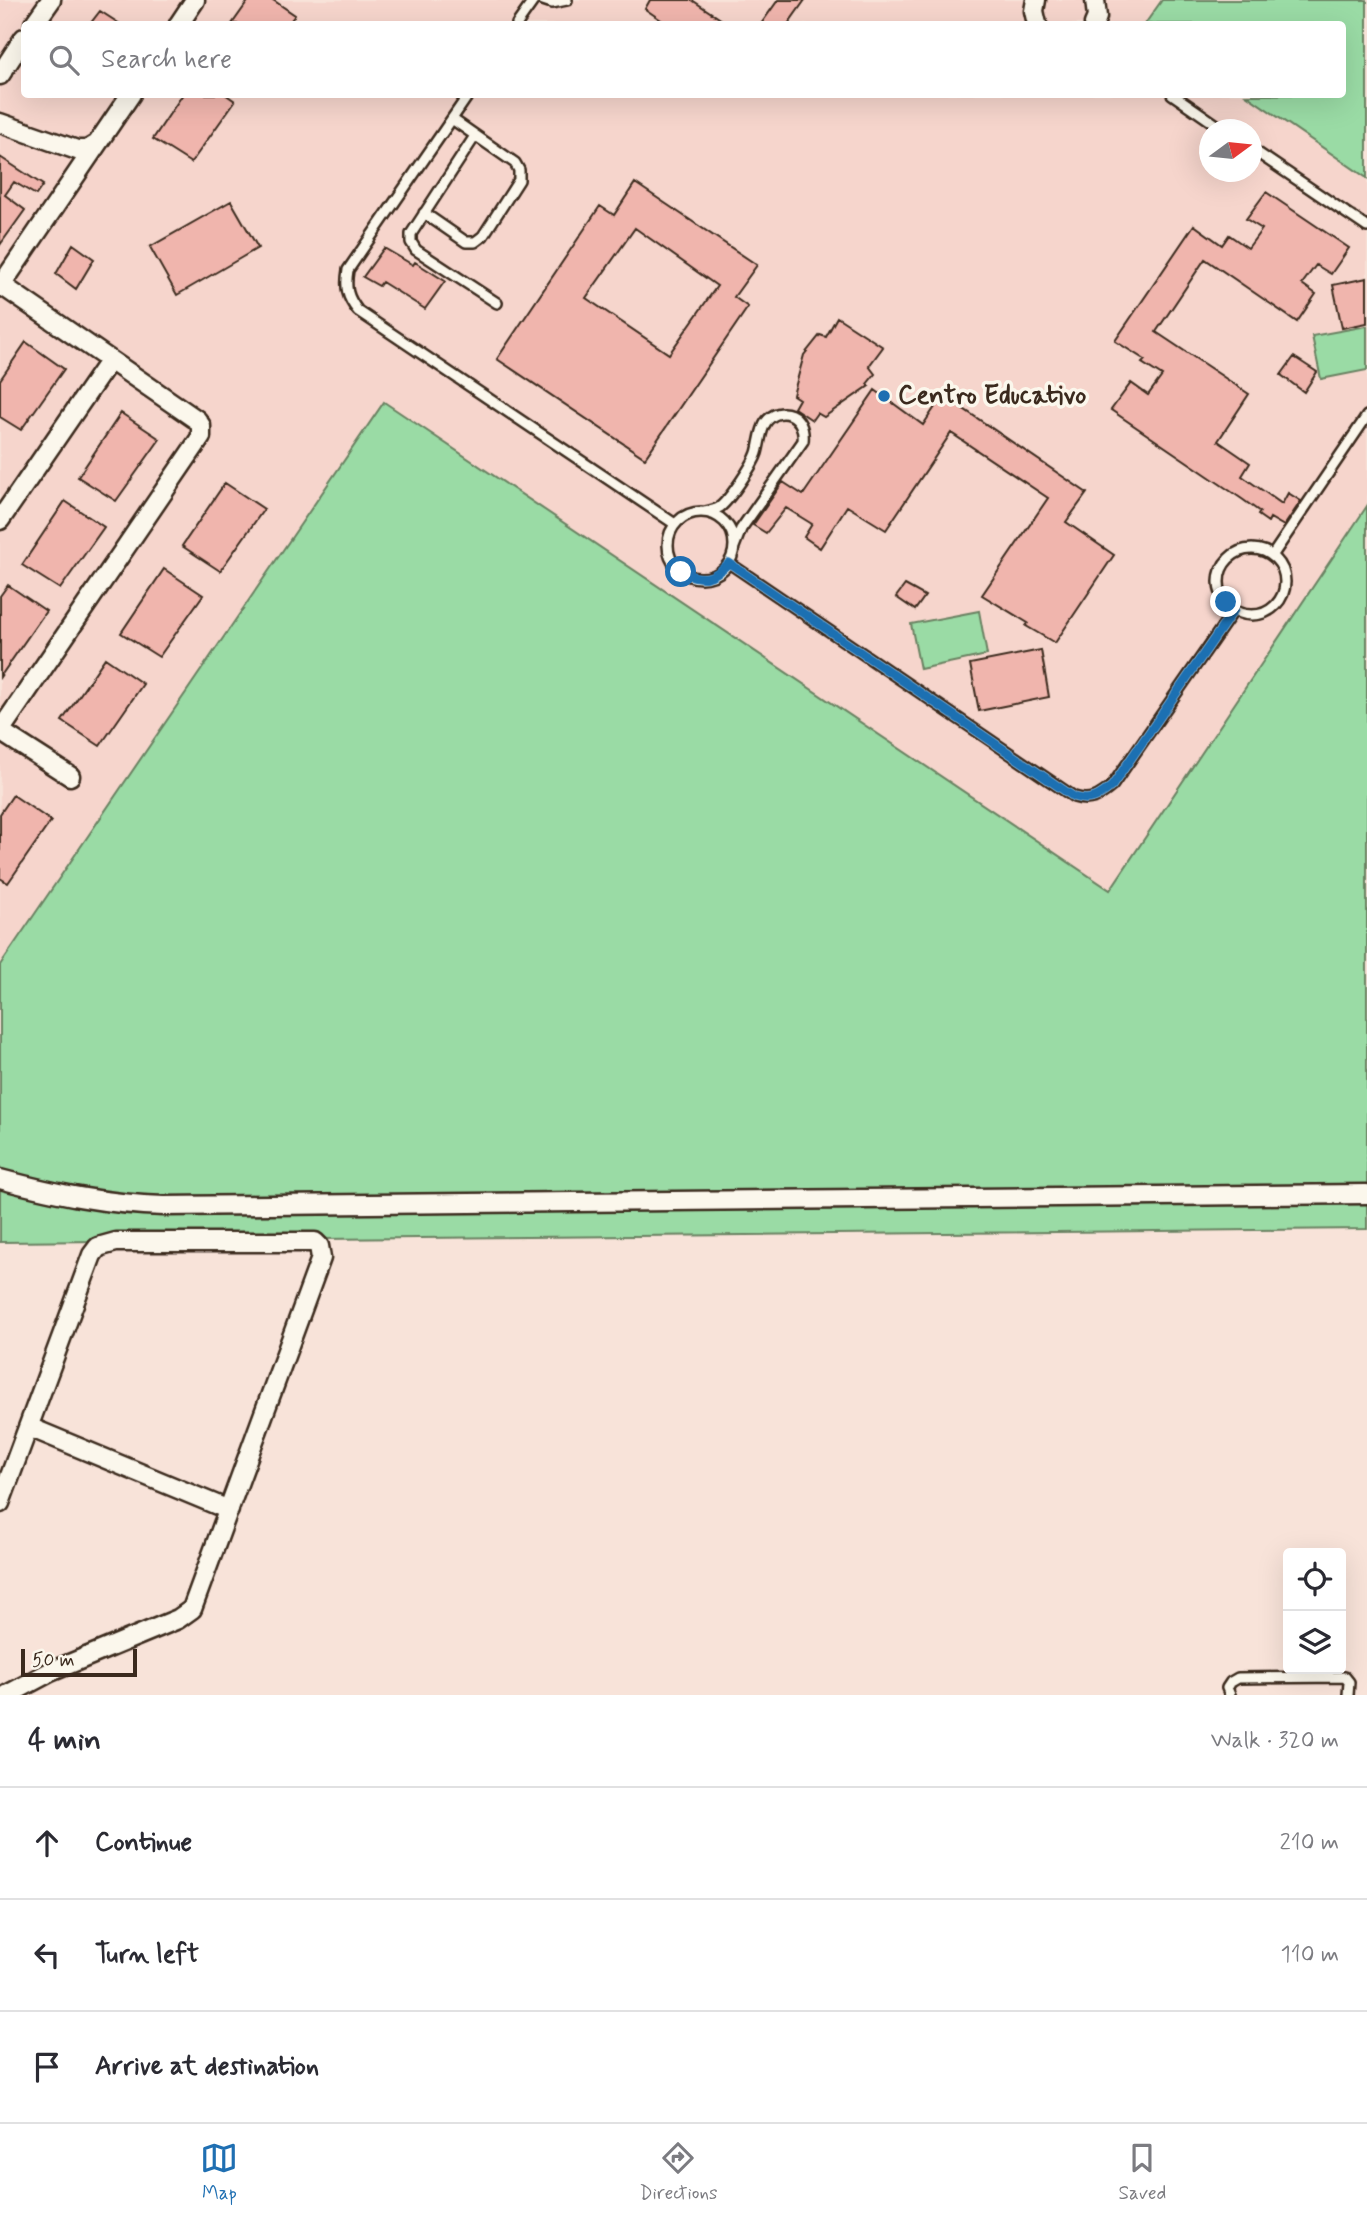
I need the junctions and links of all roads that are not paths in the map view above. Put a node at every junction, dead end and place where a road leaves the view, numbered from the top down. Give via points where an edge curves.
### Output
1 (51, 0) edge
2 (195, 0) edge
3 (534, 0) edge
4 (543, 0) edge
5 (566, 0) edge
6 (1035, 1) edge
7 (1096, 2) edge
8 (36, 21) edge
9 (181, 21) edge
10 (519, 21) edge
11 (1036, 21) edge
12 (1094, 21) edge
13 (21, 43) edge
14 (0, 75) edge
15 (128, 98) edge
16 (466, 98) edge
17 (1178, 98) edge
18 (452, 119) junction
19 (1208, 119) edge
20 (0, 123) edge
21 (475, 135) junction
22 (97, 144) junction
23 (73, 148) junction
24 (1262, 156) edge
25 (78, 173) junction
26 (424, 213) junction
27 (1367, 227) edge
28 (1, 285) edge
29 (497, 303) dead end
30 (110, 360) junction
31 (1367, 416) edge
32 (705, 512) junction
33 (0, 520) edge
34 (676, 524) junction
35 (734, 547) junction
36 (1272, 556) junction
37 (729, 563) junction
38 (1234, 610) junction
39 (5, 713) edge
40 (70, 776) dead end
41 (0, 1178) edge
42 (1367, 1194) edge
43 (29, 1427) junction
44 (0, 1503) edge
45 (229, 1510) junction
46 (7, 1695) edge
47 (1230, 1695) edge
48 (1348, 1695) edge

1 - 8 street
2 - 9 street
3 - 10 lane
4 - 5 lane
6 - 11 street
7 - 12 street
13 - 14 street
15 - 22 street
16 - 18 lane
17 - 19 lane
18 - 21 lane
18 - 34 lane via 348,270 348,299 358,311
20 - 23 street
21 - 26 lane
21 - 26 lane via 519,170 519,180 483,236 466,242
22 - 23 street via 87,150
22 - 25 street
23 - 25 street via 80,158
24 - 27 lane
25 - 28 street
26 - 29 lane via 411,234 416,250
28 - 30 street
30 - 33 street
30 - 39 street via 197,420 201,437
31 - 36 lane
32 - 34 lane via 689,514
32 - 35 lane via 731,531
32 - 35 lane via 720,507 753,464 767,420 790,414 800,420 803,441 741,529
34 - 37 lane via 668,540 670,558 681,572 698,579 715,575
35 - 37 lane
36 - 38 lane via 1285,586 1275,606 1255,615
36 - 38 lane via 1252,548 1232,554 1225,562 1220,593
37 - 38 lane via 1074,797 1087,800 1112,786
39 - 40 street via 0,731
41 - 42 street via 66,1196 164,1206
43 - 44 street
43 - 45 street
43 - 45 street via 98,1247 116,1242 314,1242 321,1258
45 - 46 street via 192,1609
47 - 48 lane via 1227,1688 1238,1678 1345,1677

